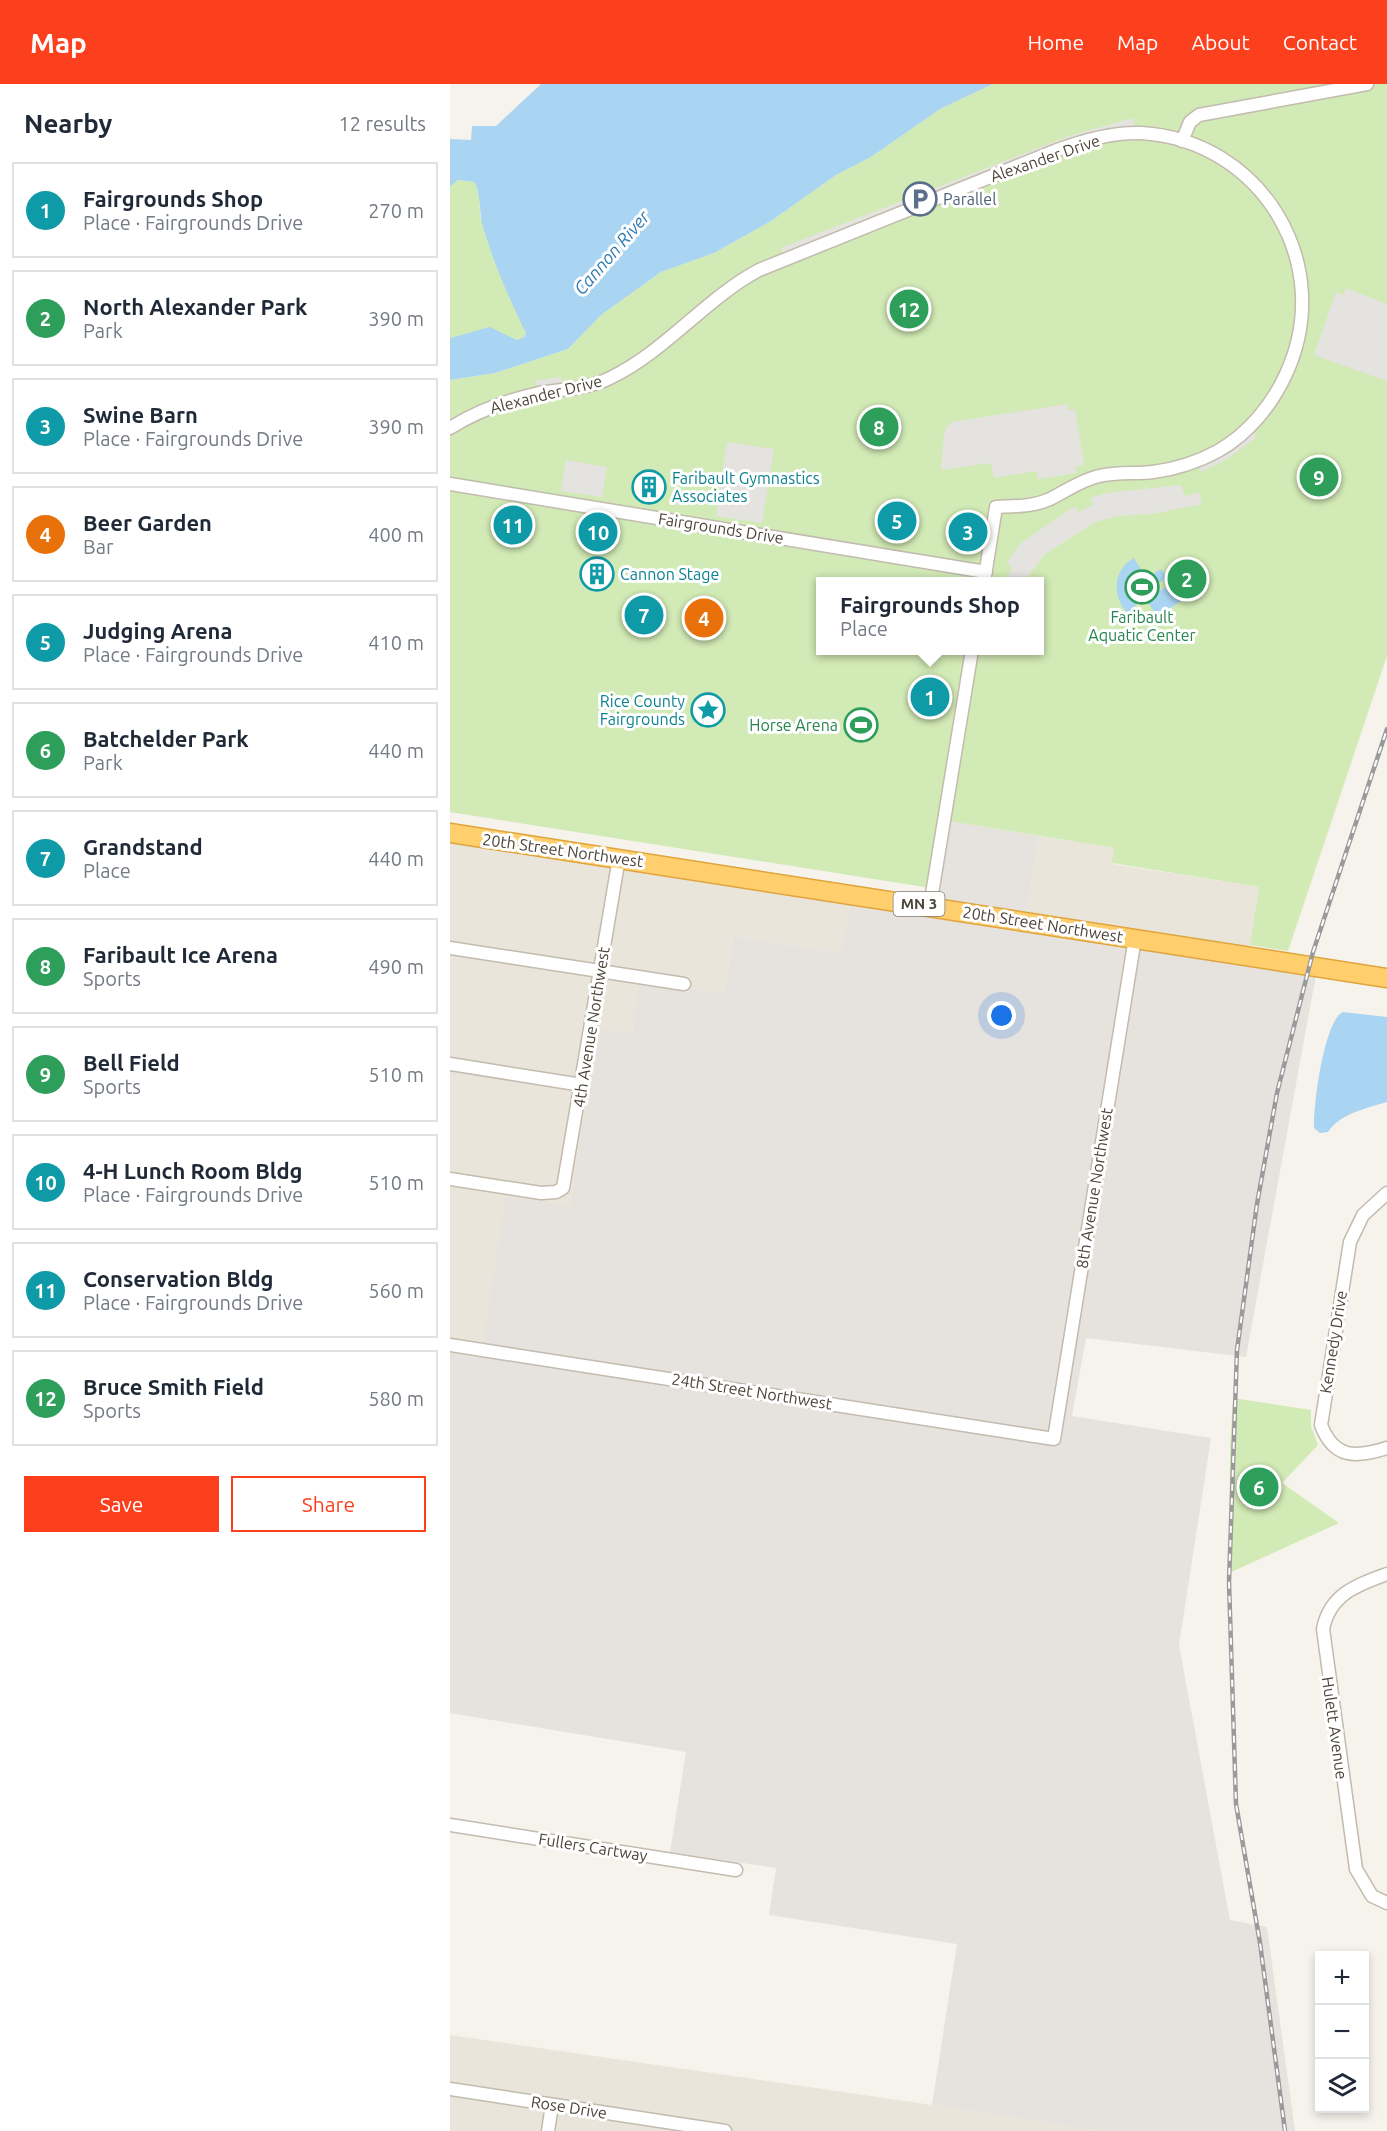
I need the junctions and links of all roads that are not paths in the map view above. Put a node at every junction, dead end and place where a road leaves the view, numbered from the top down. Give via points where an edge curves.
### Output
1 (1367, 84) edge
2 (1182, 141) junction
3 (450, 428) edge
4 (452, 484) edge
5 (996, 507) joint
6 (985, 577) edge
7 (971, 655) edge
8 (450, 833) edge
9 (619, 858) junction
10 (930, 906) junction
11 (1135, 938) junction
12 (450, 948) edge
13 (600, 971) junction
14 (1387, 978) edge
15 (684, 984) dead end
16 (450, 1064) edge
17 (582, 1085) junction
18 (450, 1179) edge
19 (1387, 1193) edge
20 (450, 1345) edge
21 (1054, 1439) joint
22 (1387, 1448) edge
23 (1387, 1574) edge
24 (450, 1825) edge
25 (736, 1870) dead end
26 (1387, 1903) edge
27 (450, 2089) edge
28 (552, 2104) junction
29 (548, 2131) edge
30 (724, 2131) edge

1 - 2 street via 1208,112 1190,122
2 - 3 street, Alexander Drive via 1126,134 1095,138 1057,150 759,270 734,285 633,365 600,382 502,403
2 - 5 street, Alexander Drive via 1213,153 1245,175 1268,201 1290,238 1300,274 1302,310 1293,356 1278,390 1248,428 1207,456 1164,470 1095,477 1031,505
4 - 6 street, Fairgrounds Drive
5 - 6 street, Fairgrounds Drive
7 - 10 street
8 - 9 highway, 20th Street Northwest / MN 3
9 - 10 highway, 20th Street Northwest / MN 3
9 - 13 street, 4th Avenue Northwest
10 - 11 highway, 20th Street Northwest / MN 3
11 - 14 highway, 20th Street Northwest / MN 3
11 - 21 street, 8th Avenue Northwest
12 - 13 street
13 - 15 street
13 - 17 street, 4th Avenue Northwest
16 - 17 street
17 - 18 street, 4th Avenue Northwest via 566,1181 556,1192
19 - 22 street, Kennedy Drive via 1363,1215 1350,1242 1321,1425 1328,1440 1349,1454
20 - 21 street, 24th Street Northwest
23 - 26 street, Hulett Avenue via 1343,1592 1328,1612 1323,1629 1356,1869 1372,1896
24 - 25 street, Fullers Cartway
27 - 28 street, Rose Drive
28 - 29 street
28 - 30 street, Rose Drive

